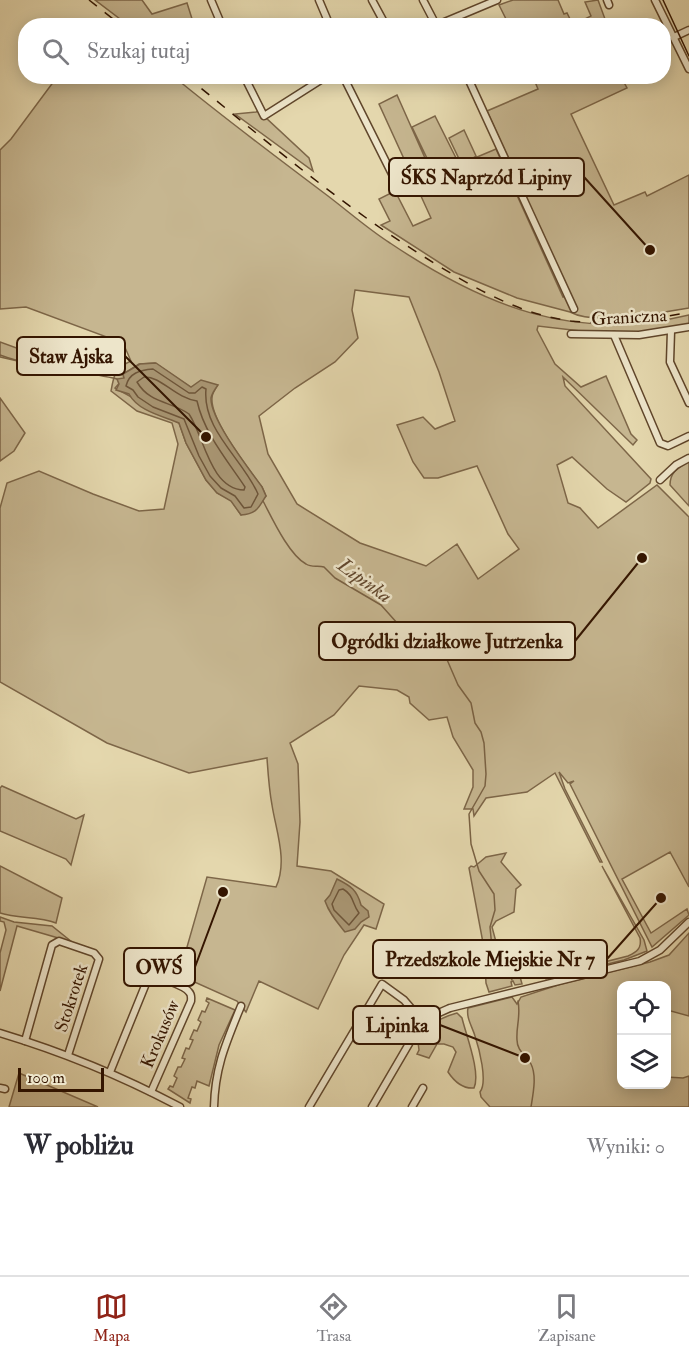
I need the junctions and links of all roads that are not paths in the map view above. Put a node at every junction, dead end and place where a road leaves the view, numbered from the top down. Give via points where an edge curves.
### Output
1 (211, 0) edge
2 (319, 0) edge
3 (372, 0) edge
4 (423, 0) edge
5 (497, 0) edge
6 (655, 0) edge
7 (219, 18) edge
8 (327, 18) edge
9 (382, 18) edge
10 (435, 18) edge
11 (455, 18) edge
12 (664, 18) edge
13 (689, 30) edge
14 (671, 31) edge
15 (674, 37) junction
16 (689, 69) edge
17 (248, 84) edge
18 (314, 84) edge
19 (347, 84) edge
20 (471, 84) edge
21 (395, 180) dead end
22 (574, 309) dead end
23 (689, 327) edge
24 (671, 330) junction
25 (571, 334) dead end
26 (614, 335) junction
27 (689, 403) edge
28 (689, 436) edge
29 (689, 458) edge
30 (660, 480) dead end
31 (689, 922) edge
32 (241, 1006) dead end
33 (423, 1022) junction
34 (0, 1033) edge
35 (25, 1041) junction
36 (68, 1055) junction
37 (110, 1072) junction
38 (423, 1088) dead end
39 (151, 1092) junction
40 (180, 1107) edge
41 (214, 1107) edge
42 (309, 1107) edge
43 (372, 1107) edge
44 (412, 1107) edge

1 - 7 street
2 - 8 street
3 - 9 street
4 - 10 street
5 - 11 street
6 - 12 street
13 - 15 street
14 - 15 street
15 - 16 street
17 - 18 street via 264,116
19 - 21 street
20 - 22 street
23 - 24 street, Graniczna
24 - 26 street, Graniczna
24 - 27 street via 670,362
25 - 26 street, Graniczna
26 - 28 street via 660,443 668,446
29 - 30 street
31 - 33 street via 660,950 640,961 450,1008
32 - 41 street via 221,1052
33 - 42 street via 404,1000 382,984
33 - 43 street
34 - 35 street
35 - 36 street
35 - 36 street, Stokrotek via 52,945 59,941 99,958
36 - 37 street
37 - 39 street
37 - 39 street, Krokusów via 149,976 188,990 191,1001
38 - 44 street
39 - 40 street

